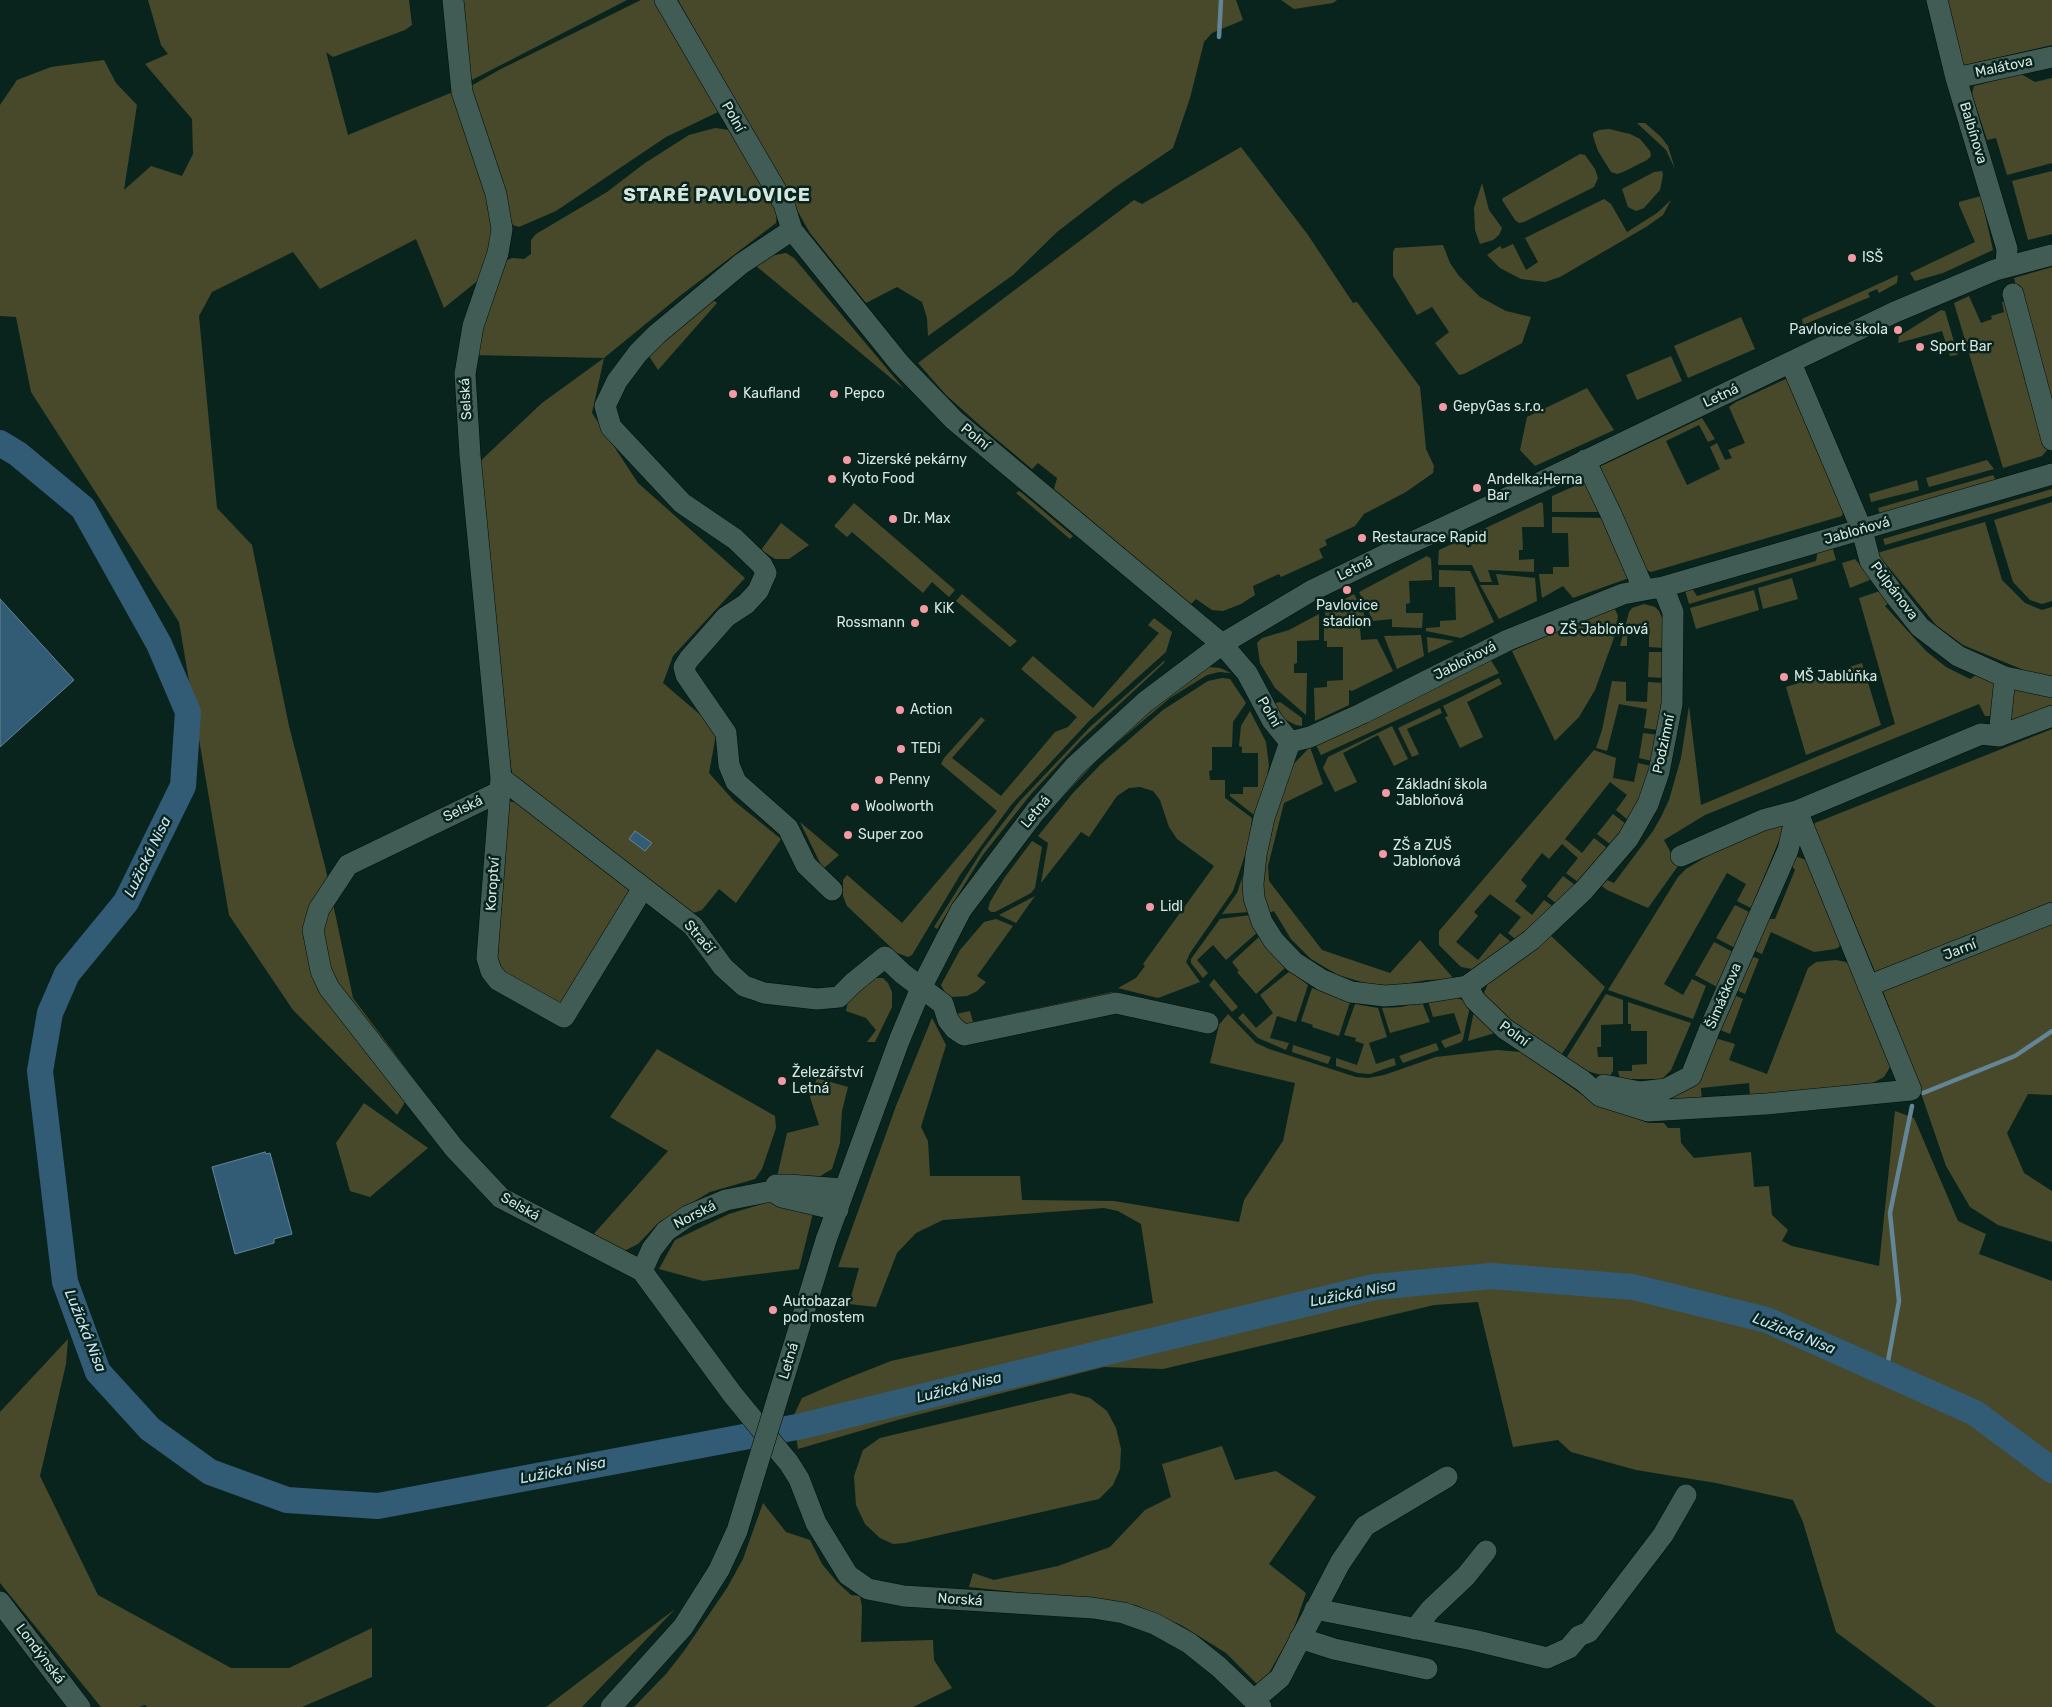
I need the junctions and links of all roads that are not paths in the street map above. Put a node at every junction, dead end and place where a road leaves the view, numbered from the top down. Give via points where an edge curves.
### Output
1 (453, 0) edge
2 (665, 0) edge
3 (1937, 0) edge
4 (2052, 57) edge
5 (1956, 78) junction
6 (792, 230) junction
7 (2052, 254) edge
8 (2006, 266) junction
9 (2013, 294) dead end
10 (1791, 363) junction
11 (2052, 440) edge
12 (1584, 460) junction
13 (2052, 474) edge
14 (1862, 530) junction
15 (1653, 588) junction
16 (1222, 644) junction
17 (2005, 677) junction
18 (2052, 687) edge
19 (2052, 716) edge
20 (1999, 736) junction
21 (1290, 742) junction
22 (501, 784) junction
23 (1797, 811) junction
24 (1681, 856) dead end
25 (643, 888) junction
26 (832, 890) dead end
27 (2052, 913) edge
28 (1467, 986) junction
29 (1868, 986) junction
30 (921, 988) junction
31 (1208, 1023) dead end
32 (1583, 1081) junction
33 (843, 1189) junction
34 (772, 1191) junction
35 (838, 1210) junction
36 (642, 1271) junction
37 (732, 1395) joint
38 (1447, 1477) dead end
39 (1686, 1495) dead end
40 (1486, 1551) dead end
41 (0, 1602) edge
42 (1315, 1609) junction
43 (1415, 1629) junction
44 (1300, 1638) junction
45 (1427, 1669) dead end
46 (1257, 1703) edge
47 (80, 1707) edge
48 (611, 1707) edge

1 - 22 street, Selská via 462,92 496,194 502,229 498,254 473,326 465,374
2 - 6 street, Polní via 784,204
3 - 5 street, Balbínova
4 - 5 street, Malátova
5 - 8 street, Balbínova via 2007,250
6 - 16 street, Polní via 900,364 954,420
6 - 26 street via 741,264 657,334 616,381 605,406 611,427 682,503 735,539 766,573 746,604 726,617 684,667 686,676 726,733 729,765 736,782 788,828 806,865
7 - 8 street, Letná
8 - 10 street, Letná via 1895,312
9 - 11 street
10 - 12 street, Letná
10 - 14 street, Půlpánova
12 - 15 street, Podzimní
12 - 16 street, Letná via 1310,591
13 - 14 street, Jabloňová
14 - 15 street, Jabloňová
14 - 17 street, Půlpánova via 1870,561 1920,627 1958,656
15 - 21 street, Jabloňová via 1623,594 1508,640 1363,713 1310,737
15 - 28 street, Podzimní via 1673,612 1672,704 1659,772 1648,804 1628,839 1584,890 1531,940
16 - 21 street, Polní via 1247,673 1272,720
16 - 30 street, Letná via 1145,702 1075,766 1035,812 961,910
17 - 18 street, Půlpánova
17 - 20 street
19 - 20 street
20 - 23 street via 1981,734
21 - 28 street, Polní via 1264,818 1253,884 1258,913 1274,941 1308,972 1354,992 1385,996 1423,994
22 - 25 street, Stračí
22 - 25 street, Koroptví via 487,958 494,976 564,1017
22 - 36 street, Selská via 348,865 316,917 313,930 322,970 329,988 454,1148 501,1198
23 - 24 street via 1763,820
23 - 29 street
23 - 32 street, Šimáčkova via 1788,850 1691,1076 1666,1089 1640,1092
25 - 30 street, Stračí via 693,926 723,967 744,986 764,993 817,999 839,997 885,957
27 - 29 street, Jarní
28 - 32 street, Polní via 1475,1000 1505,1029
29 - 32 street, Polní via 1911,1090 1648,1111 1600,1096
30 - 31 street via 943,1004 948,1020 964,1035 1116,1003
30 - 33 street, Letná
33 - 34 street, Norská via 776,1185
33 - 35 street, Letná
34 - 35 street
34 - 36 street, Norská via 726,1200 688,1216 666,1231 652,1249
35 - 48 street, Letná, bridge via 737,1531 719,1570 683,1627
36 - 37 street, Selská
37 - 46 street, Norská via 789,1463 799,1479 816,1523 848,1575 868,1589 904,1596 1124,1613 1155,1624 1189,1643
38 - 42 street via 1365,1526
39 - 43 street via 1663,1534 1589,1632 1579,1636 1569,1648 1547,1658
40 - 43 street
41 - 47 street, Londýnská
42 - 43 street
42 - 44 street
44 - 45 street via 1334,1649
44 - 46 street via 1280,1678

